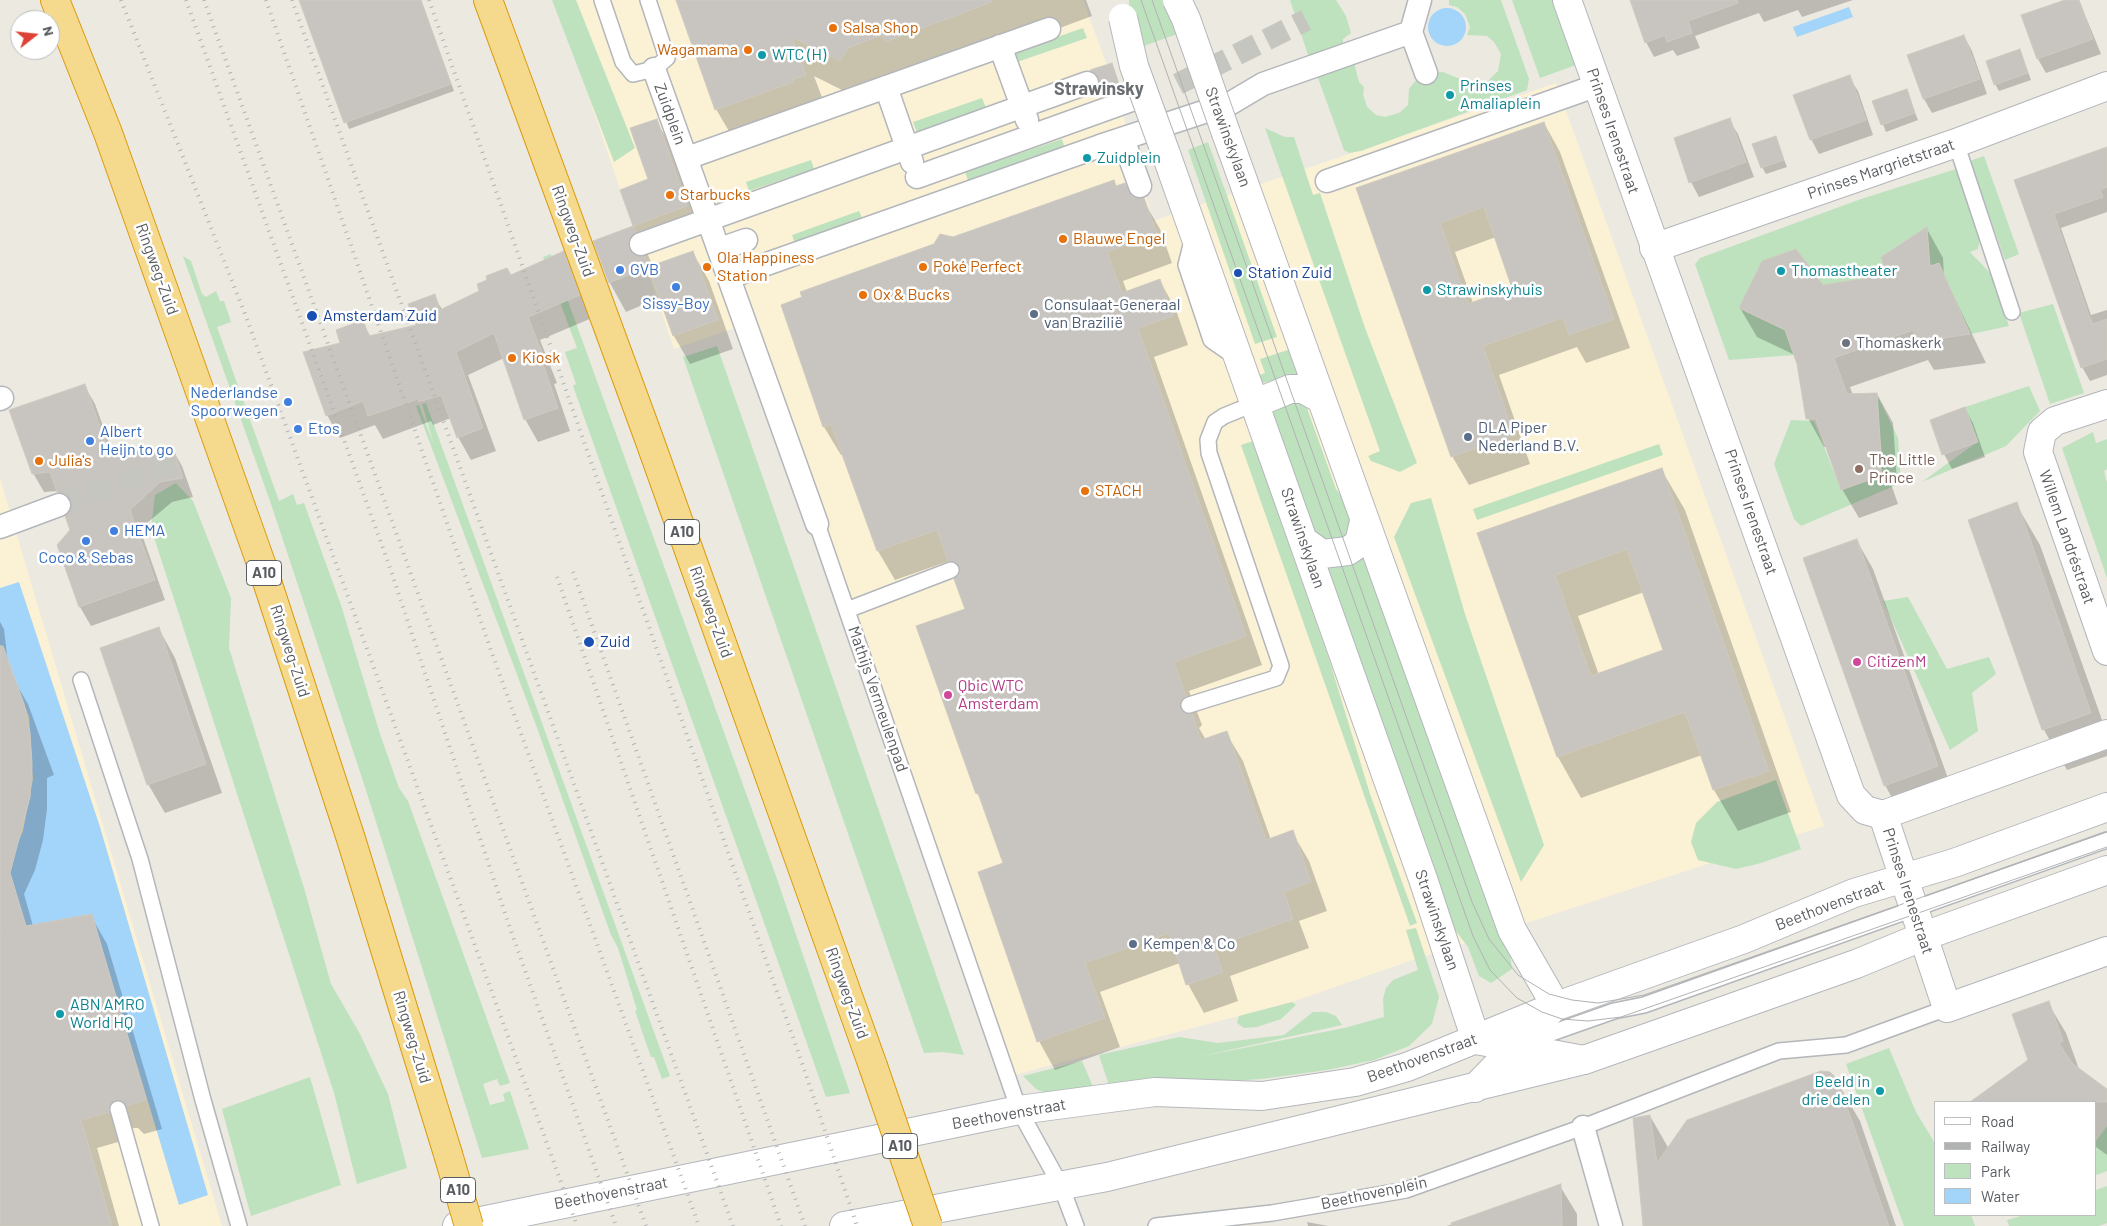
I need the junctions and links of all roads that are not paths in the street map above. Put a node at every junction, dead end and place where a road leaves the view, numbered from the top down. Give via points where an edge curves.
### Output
1 (55, 0) edge
2 (488, 0) edge
3 (602, 0) edge
4 (648, 0) edge
5 (1176, 0) edge
6 (1420, 0) edge
7 (1567, 0) edge
8 (1122, 9) edge
9 (1049, 29) dead end
10 (1411, 32) junction
11 (1000, 46) junction
12 (654, 69) junction
13 (1426, 73) dead end
14 (1598, 85) junction
15 (2107, 86) edge
16 (886, 87) junction
17 (1140, 96) dead end
18 (1022, 106) junction
19 (1089, 115) junction
20 (1032, 135) junction
21 (1123, 139) junction
22 (1956, 143) junction
23 (1100, 146) junction
24 (907, 147) junction
25 (687, 158) junction
26 (917, 177) junction
27 (1327, 180) dead end
28 (1140, 186) dead end
29 (927, 207) junction
30 (709, 219) junction
31 (746, 240) dead end
32 (641, 244) dead end
33 (1654, 248) junction
34 (720, 249) junction
35 (732, 282) junction
36 (2012, 312) dead end
37 (1321, 400) junction
38 (1256, 403) junction
39 (2107, 404) edge
40 (59, 505) tunnel mouth
41 (1364, 521) junction
42 (817, 524) joint
43 (0, 526) edge
44 (1304, 541) junction
45 (951, 570) dead end
46 (847, 610) junction
47 (2107, 651) edge
48 (81, 680) dead end
49 (1189, 705) dead end
50 (2107, 734) edge
51 (2107, 807) edge
52 (1883, 815) junction
53 (2107, 840) edge
54 (2107, 870) edge
55 (1904, 878) junction
56 (1914, 908) junction
57 (1924, 936) junction
58 (2107, 951) edge
59 (1554, 1007) junction
60 (1947, 1008) junction
61 (1614, 1011) junction
62 (1476, 1040) junction
63 (1513, 1046) junction
64 (1584, 1060) junction
65 (1475, 1088) junction
66 (118, 1109) dead end
67 (1019, 1110) junction
68 (1584, 1127) junction
69 (1062, 1186) junction
70 (524, 1219) edge
71 (151, 1226) edge
72 (240, 1226) edge
73 (457, 1226) edge
74 (469, 1226) edge
75 (844, 1226) edge
76 (928, 1226) edge
77 (1076, 1226) edge
78 (1156, 1226) edge
79 (1611, 1226) edge

1 - 74 highway, Ringweg-Zuid / A10, bridge via 114,151 262,566 348,830
2 - 76 highway, Ringweg-Zuid / A10, bridge via 648,436
3 - 12 lane via 623,62 633,74
4 - 12 lane via 668,58
5 - 37 street, Strawinskylaan, bridge via 1186,19
6 - 10 street
7 - 14 street, Prinses Irenestraat
8 - 38 street, Strawinskylaan, bridge via 1134,66
9 - 11 street, Zuidplein
10 - 13 street
10 - 21 street via 1263,84 1231,103
11 - 16 street, Zuidplein
11 - 18 street
12 - 25 street, Zuidplein
14 - 27 street
14 - 33 street, Prinses Irenestraat
15 - 22 street, Prinses Margrietstraat
16 - 24 street
16 - 25 street, Zuidplein
17 - 19 street
18 - 19 street via 1083,85
18 - 20 street
18 - 24 street
19 - 20 street
19 - 23 street
20 - 26 street
21 - 23 street
21 - 28 street
22 - 33 street, Prinses Margrietstraat
22 - 36 lane
23 - 29 street
24 - 26 street
24 - 30 street
25 - 30 street, Zuidplein
26 - 29 street
29 - 35 street
30 - 32 street
30 - 34 street, Zuidplein
31 - 34 street
33 - 52 street, Prinses Irenestraat via 1705,382 1851,795 1865,810
34 - 35 street, Zuidplein
35 - 42 street, Mathijs Vermeulenpad
37 - 38 street via 1303,389 1290,389
37 - 41 street, Strawinskylaan
38 - 44 street, Strawinskylaan
38 - 49 lane via 1215,422 1208,440 1209,453 1281,666 1276,678
39 - 47 street, Willem Landréstraat via 2055,421 2042,432 2038,452
40 - 43 street
41 - 44 street via 1359,543 1348,552 1322,554
41 - 59 street, Strawinskylaan via 1512,930
42 - 46 lane, Mathijs Vermeulenpad
44 - 62 street, Strawinskylaan
45 - 46 lane
46 - 67 lane, Mathijs Vermeulenpad
48 - 72 lane via 140,859 202,1100
50 - 52 street
51 - 55 street, Beethovenstraat
52 - 55 street, Prinses Irenestraat
53 - 56 lane, Beethovenstraat
54 - 57 street
55 - 56 street, Prinses Irenestraat
55 - 59 street, Beethovenstraat via 1854,893 1744,939
56 - 57 street, Prinses Irenestraat
56 - 61 lane, Beethovenstraat via 1644,1004
57 - 60 street, Prinses Irenestraat
57 - 64 street via 1856,964
58 - 60 street
59 - 61 lane, Beethovenstraat
59 - 62 street, Beethovenstraat
59 - 63 street
60 - 68 lane, Beethovenplein via 1846,1045 1780,1051
61 - 63 lane, Beethovenstraat
62 - 63 street
62 - 67 street, Beethovenstraat via 1407,1067 1355,1082 1318,1088 1262,1096 1155,1092
63 - 64 street
63 - 65 street
64 - 65 street
65 - 69 street
66 - 71 lane
67 - 69 lane, Mathijs Vermeulenpad
67 - 70 street, Beethovenstraat
68 - 78 lane, Beethovenplein via 1406,1190 1272,1213
68 - 79 street
69 - 75 street
69 - 77 lane, Mathijs Vermeulenpad
70 - 73 street, Beethovenstraat

